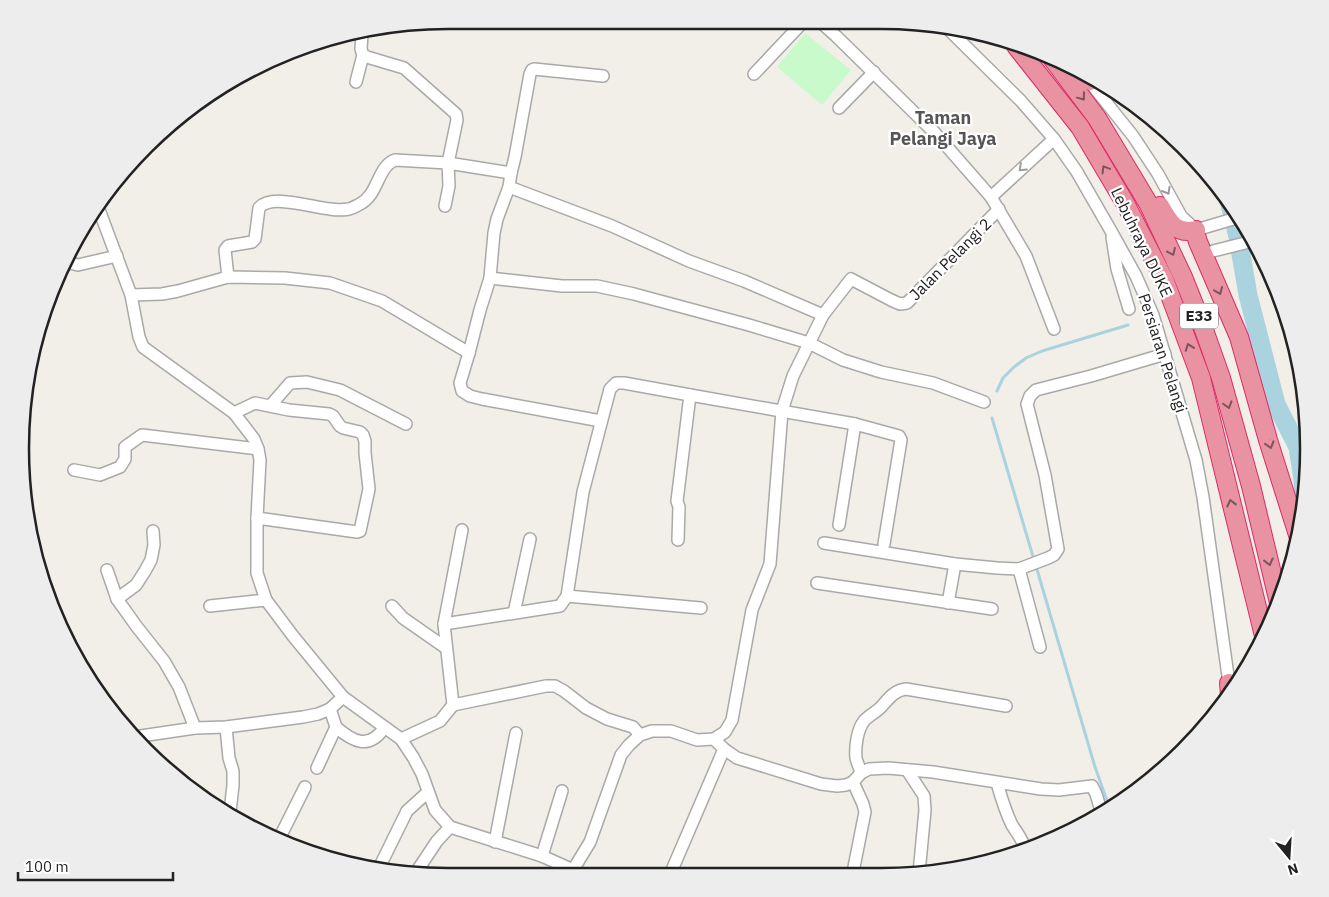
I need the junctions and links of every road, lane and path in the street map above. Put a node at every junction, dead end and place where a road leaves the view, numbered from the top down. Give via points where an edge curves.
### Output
1 (796, 29) edge
2 (828, 29) edge
3 (955, 36) edge
4 (362, 38) edge
5 (1022, 54) edge
6 (363, 55) junction
7 (1061, 70) edge
8 (874, 72) junction
9 (754, 74) dead end
10 (603, 76) dead end
11 (356, 82) dead end
12 (1096, 88) edge
13 (839, 108) dead end
14 (1097, 118) junction
15 (1054, 139) junction
16 (448, 163) junction
17 (511, 173) junction
18 (510, 187) junction
19 (991, 197) junction
20 (445, 206) dead end
21 (999, 209) junction
22 (100, 213) edge
23 (1232, 219) edge
24 (1196, 230) junction
25 (1111, 231) junction
26 (1246, 242) edge
27 (1213, 251) dead end
28 (117, 256) junction
29 (72, 263) edge
30 (228, 278) junction
31 (490, 278) junction
32 (131, 295) junction
33 (1128, 309) dead end
34 (823, 315) junction
35 (1054, 329) dead end
36 (809, 343) junction
37 (469, 353) junction
38 (1165, 354) junction
39 (690, 395) junction
40 (984, 402) dead end
41 (270, 406) junction
42 (782, 411) junction
43 (234, 413) junction
44 (601, 421) junction
45 (406, 424) dead end
46 (855, 424) junction
47 (258, 450) junction
48 (74, 470) dead end
49 (257, 518) junction
50 (1294, 521) edge
51 (839, 525) dead end
52 (462, 530) dead end
53 (153, 531) dead end
54 (530, 539) dead end
55 (678, 540) dead end
56 (824, 543) dead end
57 (884, 544) dead end
58 (955, 564) junction
59 (1021, 568) junction
60 (108, 570) dead end
61 (818, 583) dead end
62 (1276, 589) edge
63 (566, 596) junction
64 (118, 599) junction
65 (266, 600) junction
66 (948, 603) junction
67 (210, 606) dead end
68 (392, 606) dead end
69 (702, 608) dead end
70 (992, 610) dead end
71 (514, 614) junction
72 (444, 624) junction
73 (1261, 624) edge
74 (1040, 647) dead end
75 (446, 648) junction
76 (1230, 682) edge
77 (343, 697) junction
78 (453, 705) junction
79 (1006, 706) dead end
80 (330, 709) junction
81 (226, 727) junction
82 (336, 727) junction
83 (195, 728) junction
84 (384, 728) junction
85 (516, 733) dead end
86 (640, 735) junction
87 (143, 736) edge
88 (401, 739) junction
89 (714, 739) junction
90 (724, 749) junction
91 (317, 768) dead end
92 (907, 770) junction
93 (857, 777) junction
94 (997, 783) junction
95 (305, 787) dead end
96 (428, 792) junction
97 (562, 792) dead end
98 (1100, 806) edge
99 (231, 807) edge
100 (450, 827) junction
101 (282, 833) edge
102 (495, 842) junction
103 (1024, 843) edge
104 (542, 856) junction
105 (382, 863) edge
106 (920, 866) edge
107 (420, 867) edge
108 (566, 868) edge
109 (578, 868) edge
110 (673, 868) edge
111 (854, 868) edge

1 - 9 street
2 - 8 street
3 - 15 street, Persiaran Pelangi via 1021,101
4 - 6 street
73 -> 5 highway, Lebuhraya DUKE / E33 via 1201,378 1164,279 1125,203 1080,127
6 - 11 street
6 - 16 street via 404,68 456,114
7 -> 14 highway, Lebuhraya DUKE / E33
8 - 13 street
8 - 19 street via 935,133
10 - 17 street via 532,70
12 -> 24 street via 1133,136 1181,216
14 - 24 highway via 1107,121 1118,134 1172,224 1183,231
14 -> 62 highway, Lebuhraya DUKE / E33 via 1148,203 1203,327 1221,378
15 -> 19 street
15 - 25 street, Persiaran Pelangi
16 - 17 street
16 - 20 street via 449,186
16 - 30 street via 389,162 371,195 352,209 331,210 289,202 262,204 255,239 226,248
17 - 18 street
18 - 31 street via 494,233
18 - 34 street via 612,226
19 - 21 street
21 - 34 street, Jalan Pelangi 2 via 907,303 896,302 851,279
21 - 35 street via 1026,256
22 - 28 street
23 - 24 street
24 -> 50 highway via 1198,242 1238,337
25 - 33 street
25 - 38 street, Persiaran Pelangi via 1140,283
26 - 27 street
28 - 29 street via 78,265
28 - 32 street
30 - 32 street via 162,294
30 - 37 street via 285,278 330,283 382,301
31 - 36 street via 562,286 597,286
31 - 37 street
32 - 43 street via 143,347
34 - 36 street
36 - 40 street via 843,360 933,383
36 - 42 street via 793,376
37 - 44 street via 460,383 462,391 470,396
38 - 59 street via 1036,390 1030,396 1027,404 1045,474 1058,549 1054,556
38 - 76 street, Persiaran Pelangi via 1196,460
39 - 42 street
39 - 44 street via 616,383 610,389
39 - 55 street via 677,501
41 - 43 street via 255,403
41 - 45 street via 290,383 307,382 340,390
41 - 49 street via 329,414 340,426 360,432 365,441 369,489 360,531 357,532
42 - 46 street
42 - 89 street via 770,564 752,610 732,720 725,732
43 - 47 street via 254,439
44 - 63 street via 582,492
46 - 51 street
46 - 57 street via 899,436 902,440
47 - 48 street via 142,435 125,447 125,459 120,467 100,475
47 - 49 street
49 - 65 street via 257,573
52 - 72 street
53 - 64 street via 154,545 146,571 136,585
54 - 71 street
56 - 58 street
58 - 59 street
58 - 66 street
59 - 74 street
60 - 64 street
61 - 66 street
63 - 69 street
63 - 71 street via 560,606
64 - 83 street via 164,661 179,687
65 - 67 street
65 - 77 street
66 - 70 street
68 - 75 street
71 - 72 street
72 - 75 street
75 - 78 street
77 - 80 street
77 - 84 street
78 - 86 street via 555,686 607,719 634,727
78 - 88 street via 440,721
79 - 93 street via 900,689 865,719 860,728 856,747
80 - 81 street via 303,717
80 - 82 street
81 - 83 street
81 - 99 street via 233,772
82 - 84 street via 364,743 379,736
82 - 91 street
83 - 87 street
84 - 88 street
85 - 102 street
86 - 89 street via 652,730 671,731 697,740
86 - 109 street via 621,755
88 - 96 street via 422,774
89 - 90 street
90 - 93 street via 738,758 821,784 846,785
90 - 110 street
92 - 93 street via 869,769
92 - 94 street
92 - 106 street via 924,796
93 - 111 street via 864,812
94 - 98 street via 1059,790 1092,786
94 - 103 street via 1012,825
95 - 101 street
96 - 100 street via 435,810
96 - 105 street via 407,811
97 - 104 street
100 - 102 street
100 - 107 street via 436,841
102 - 104 street
104 - 108 street

